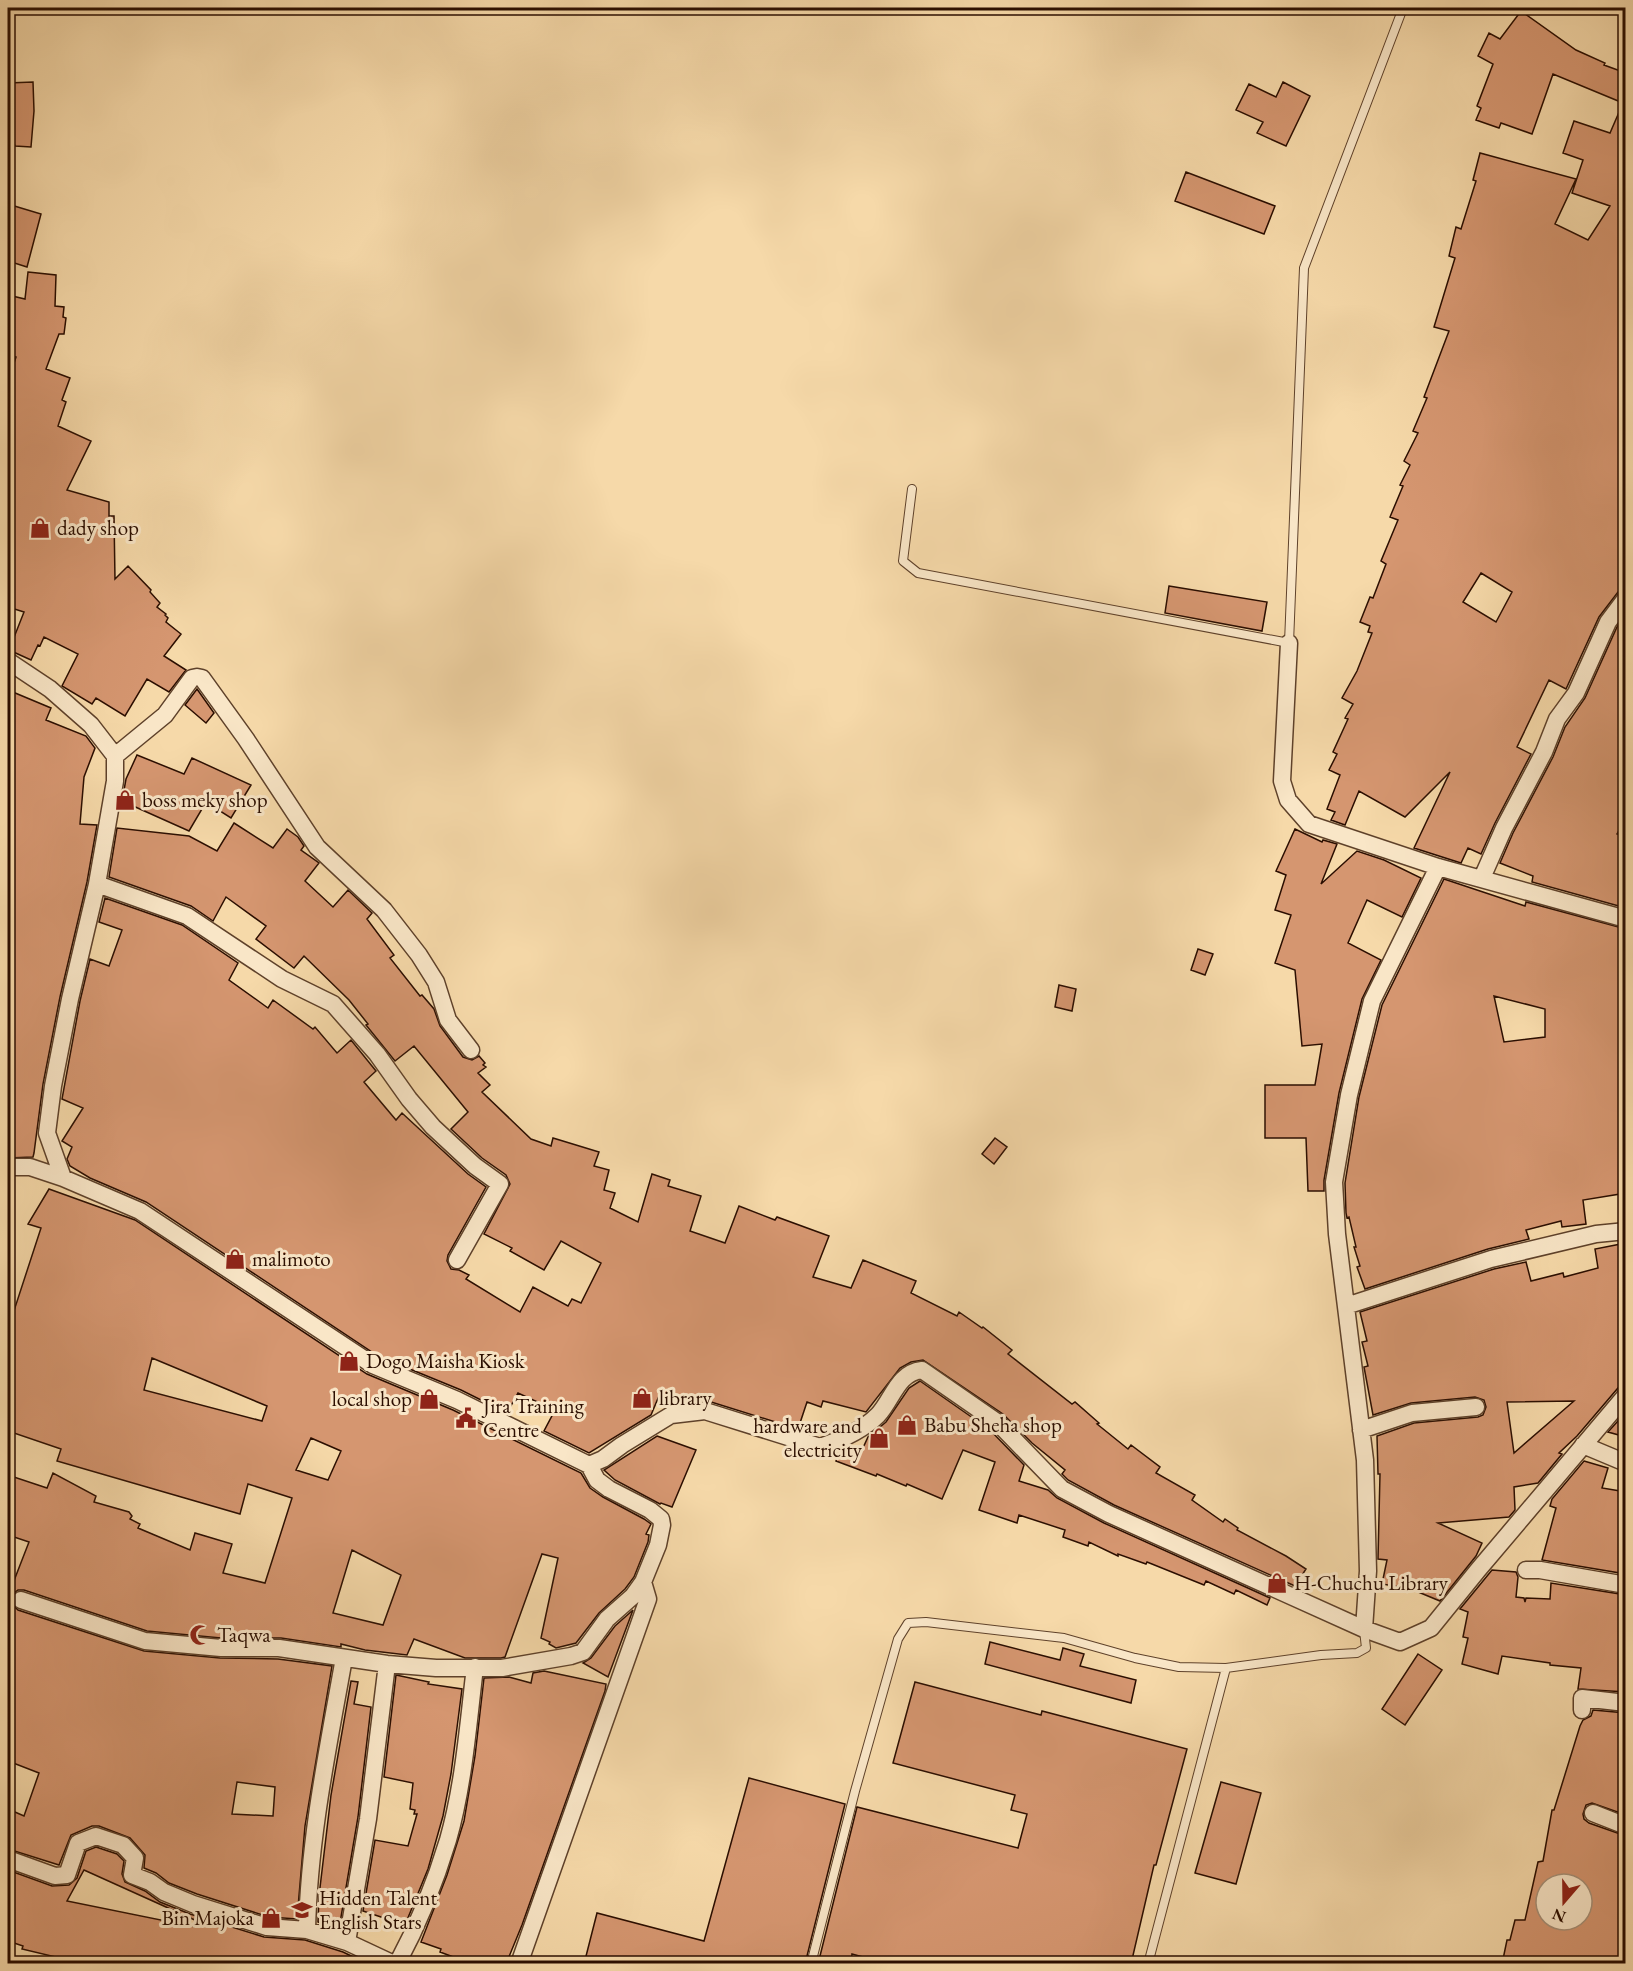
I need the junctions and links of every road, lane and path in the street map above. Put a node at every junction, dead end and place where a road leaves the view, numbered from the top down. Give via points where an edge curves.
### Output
1 (1403, 8) edge
2 (912, 489) dead end
3 (1626, 598) edge
4 (1289, 643) junction
5 (8, 661) edge
6 (115, 756) junction
7 (1438, 867) junction
8 (1482, 878) junction
9 (97, 884) junction
10 (1626, 919) edge
11 (471, 1050) dead end
12 (8, 1170) edge
13 (63, 1178) junction
14 (1626, 1231) edge
15 (457, 1260) dead end
16 (1346, 1306) junction
17 (1626, 1395) edge
18 (1476, 1407) dead end
19 (1361, 1430) junction
20 (1583, 1445) junction
21 (1626, 1463) edge
22 (589, 1465) junction
23 (1526, 1570) dead end
24 (643, 1582) junction
25 (1626, 1584) edge
26 (21, 1600) dead end
27 (1364, 1629) junction
28 (344, 1658) junction
29 (387, 1664) junction
30 (475, 1667) junction
31 (1226, 1668) junction
32 (1626, 1703) edge
33 (1582, 1710) dead end
34 (1593, 1813) dead end
35 (1626, 1826) edge
36 (8, 1859) edge
37 (307, 1930) junction
38 (347, 1942) junction
39 (376, 1959) edge
40 (395, 1964) edge
41 (519, 1964) edge
42 (811, 1964) edge
43 (1148, 1964) edge

1 - 4 lane via 1304,268
2 - 4 lane via 903,561 918,573
3 - 8 street via 1608,622 1576,693 1557,719
4 - 7 street via 1282,781 1288,800 1309,824
5 - 6 street via 50,689 83,718
6 - 9 street via 115,781
6 - 11 street via 165,715 192,678 202,678 317,847 384,910 419,955 436,982 448,1020
7 - 8 street
7 - 16 street via 1372,1001 1349,1095 1334,1182
8 - 10 street
9 - 13 street via 70,999 47,1133
9 - 15 street via 187,916 282,979 333,1004 433,1126 500,1184
12 - 13 street via 30,1167
13 - 22 street via 140,1211 373,1365 458,1400
14 - 16 street via 1491,1259
16 - 19 street
17 - 20 street
18 - 19 street via 1412,1413
19 - 27 street via 1368,1571
20 - 21 street
20 - 27 street via 1431,1628 1401,1642
22 - 24 street via 597,1480 661,1520 657,1545
22 - 27 street via 671,1415 705,1411 820,1447 858,1431 878,1415 903,1378 911,1371 922,1370 997,1422 1062,1489
23 - 25 street
24 - 30 street via 607,1618 583,1652 502,1668
24 - 41 street via 648,1599
26 - 28 street via 145,1641 221,1648 279,1648
27 - 31 lane via 1366,1648 1357,1653
28 - 29 street
28 - 37 street via 317,1814
29 - 30 street
29 - 38 street via 368,1819
30 - 40 street via 463,1765 448,1840 416,1927
31 - 42 lane via 1179,1667 1065,1638 908,1623 898,1640 855,1791
31 - 43 lane
32 - 33 street via 1582,1698
34 - 35 street
36 - 37 street via 55,1876 67,1875 78,1844 96,1836 123,1845 135,1858 132,1875 164,1892 267,1927
37 - 38 street
38 - 39 street
39 - 40 street

